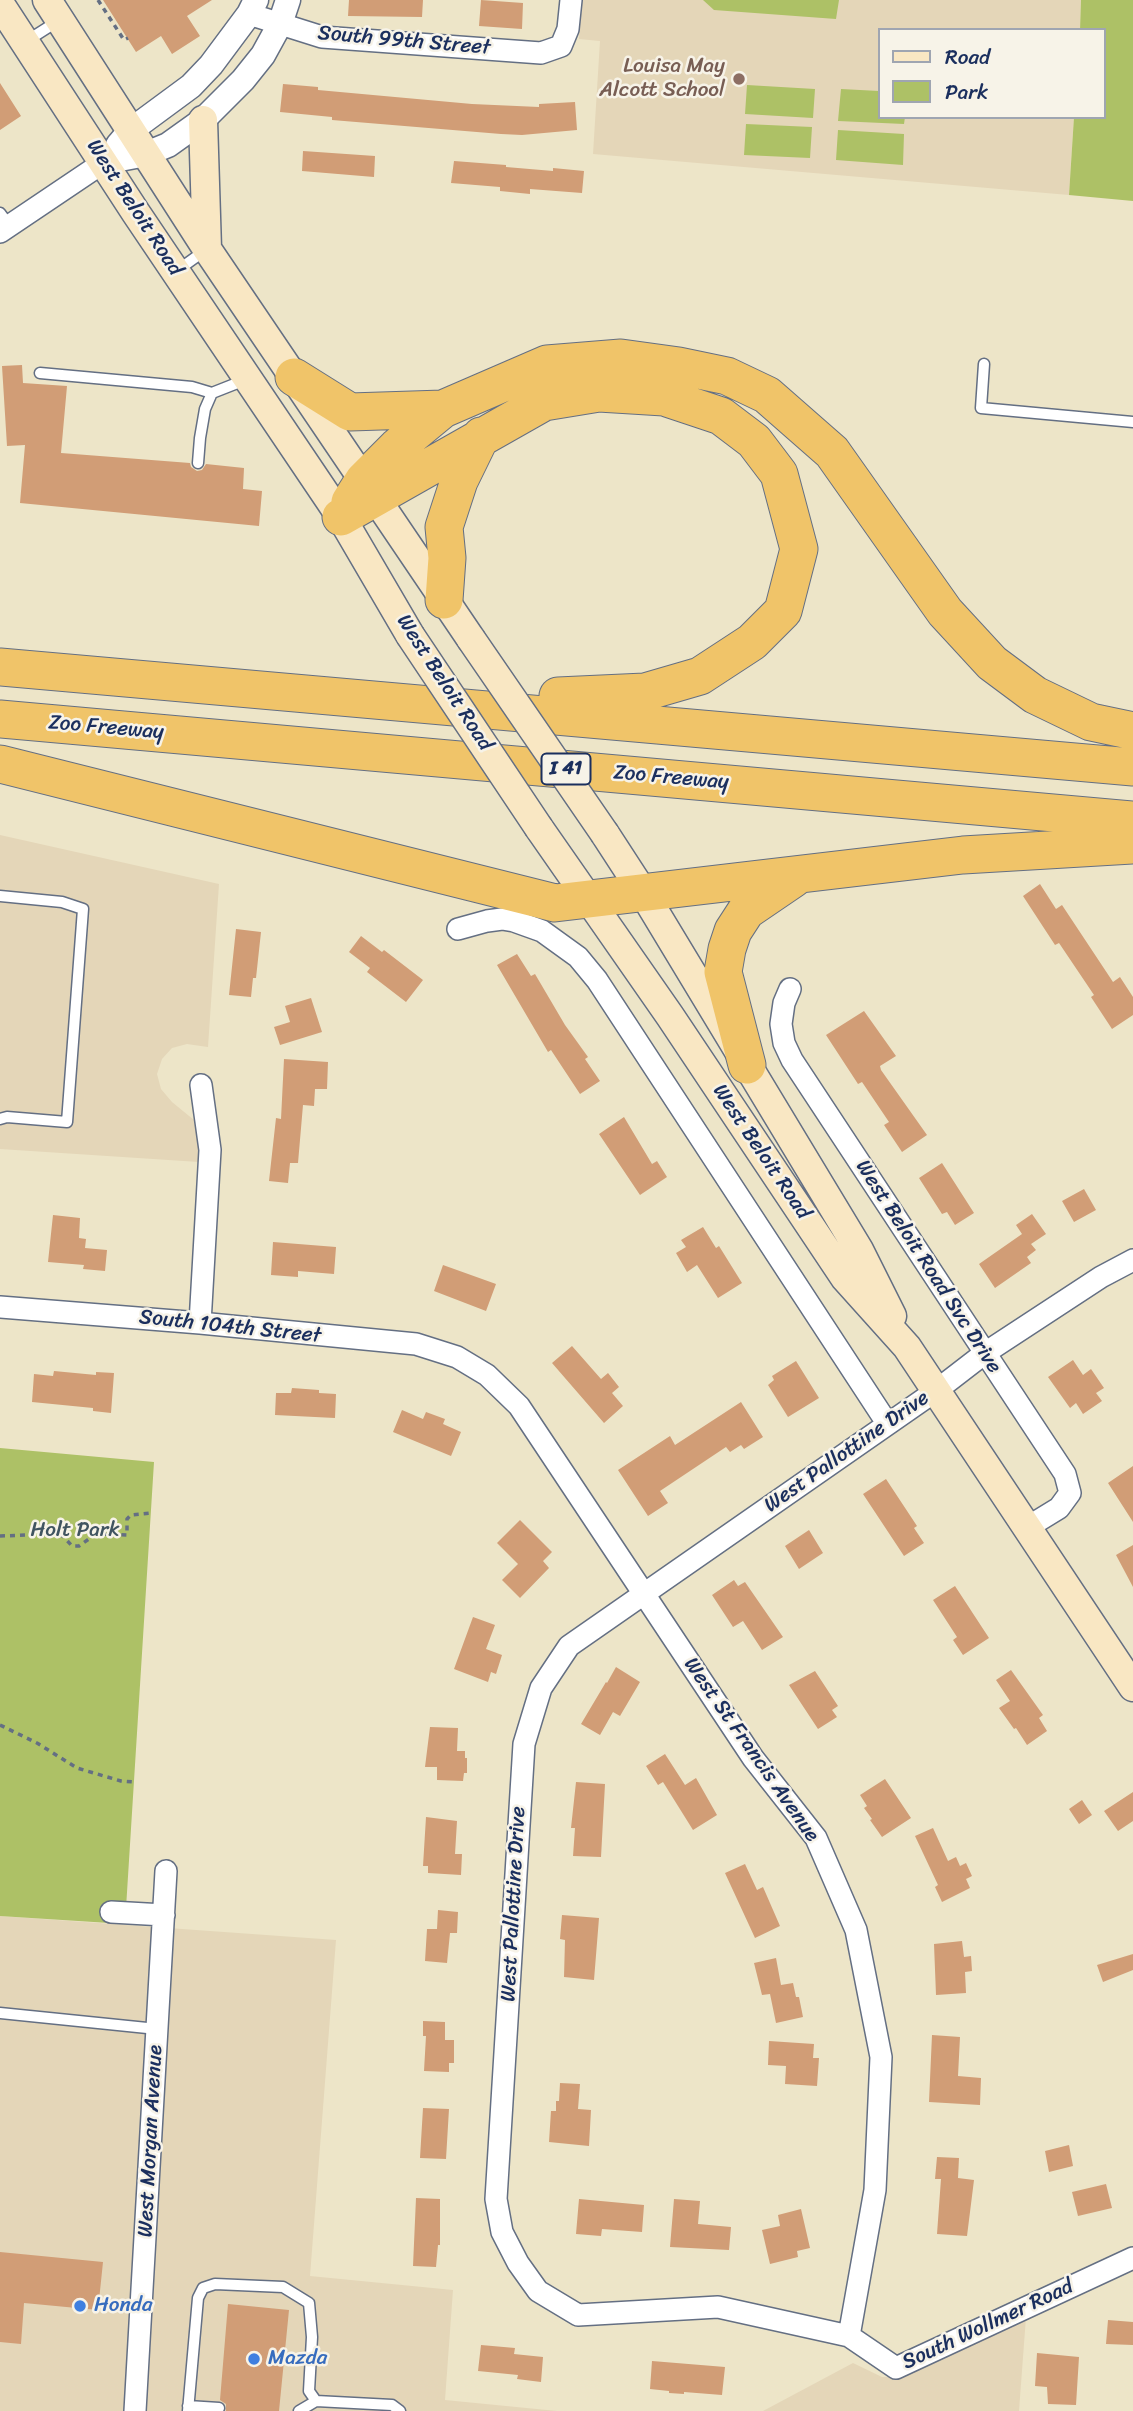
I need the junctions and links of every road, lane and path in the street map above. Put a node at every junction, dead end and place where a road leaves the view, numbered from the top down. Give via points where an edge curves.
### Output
1 (97, 0) edge
2 (288, 0) edge
3 (571, 0) edge
4 (0, 4) edge
5 (253, 7) edge
6 (53, 10) edge
7 (280, 24) junction
8 (128, 38) dead end
9 (25, 42) junction
10 (203, 120) junction
11 (138, 142) junction
12 (104, 162) junction
13 (3, 223) edge
14 (206, 249) junction
15 (175, 272) junction
16 (984, 364) dead end
17 (40, 373) dead end
18 (294, 377) junction
19 (248, 379) junction
20 (212, 393) junction
21 (443, 409) junction
22 (1133, 422) edge
23 (481, 436) junction
24 (198, 463) dead end
25 (370, 489) junction
26 (341, 517) junction
27 (444, 600) junction
28 (0, 667) edge
29 (417, 703) junction
30 (0, 719) edge
31 (1133, 731) edge
32 (0, 764) edge
33 (1133, 767) edge
34 (1133, 820) edge
35 (1133, 845) edge
36 (802, 873) junction
37 (644, 894) junction
38 (0, 896) edge
39 (589, 900) junction
40 (458, 929) dead end
41 (790, 989) dead end
42 (747, 1065) junction
43 (201, 1085) dead end
44 (0, 1119) edge
45 (1133, 1260) edge
46 (0, 1307) edge
47 (200, 1323) junction
48 (907, 1347) junction
49 (985, 1353) junction
50 (457, 1357) joint
51 (937, 1390) junction
52 (887, 1423) junction
53 (151, 1513) dead end
54 (1028, 1527) junction
55 (0, 1536) edge
56 (643, 1595) junction
57 (1133, 1687) edge
58 (0, 1725) edge
59 (134, 1782) dead end
60 (166, 1871) dead end
61 (111, 1912) dead end
62 (164, 1915) junction
63 (0, 2013) edge
64 (157, 2029) junction
65 (1133, 2258) edge
66 (849, 2336) junction
67 (316, 2401) junction
68 (329, 2406) edge
69 (219, 2408) dead end
70 (188, 2409) edge
71 (135, 2411) edge
72 (299, 2411) edge
73 (400, 2411) edge

1 - 8 path via 124,40
2 - 7 street
3 - 7 street, South 99th Street via 561,46 541,54 322,37
4 - 9 main road, West Beloit Road
5 - 7 street, South 99th Street
5 - 11 street via 219,55
6 - 9 lane
6 - 11 main road, West Beloit Road
7 - 10 street via 243,80
9 - 12 main road, West Beloit Road
10 - 11 street via 167,145
10 - 14 main road
11 - 12 street
11 - 14 main road, West Beloit Road
12 - 13 street
12 - 15 main road, West Beloit Road
14 - 15 lane
14 - 18 main road, West Beloit Road
15 - 19 main road, West Beloit Road
16 - 22 lane via 981,408
17 - 20 lane via 192,387
18 - 21 highway via 350,412
18 - 25 main road, West Beloit Road
19 - 20 lane
19 - 26 main road, West Beloit Road
20 - 24 lane via 201,428
21 - 25 highway via 397,447
21 - 31 highway via 547,364 621,358 727,376 767,395 832,452 946,612 992,663 1035,695 1091,722
23 - 25 highway
23 - 27 highway via 458,481 444,527
23 - 29 highway via 544,402 599,393 664,397 721,416 754,441 779,474 799,549 783,611 752,642 700,676 645,692
25 - 26 highway
25 - 27 main road, West Beloit Road
26 - 39 main road, West Beloit Road, bridge via 410,635
27 - 37 main road, West Beloit Road, bridge
28 - 29 highway
29 - 33 highway
30 - 34 highway, Zoo Freeway / I 41
32 - 39 highway via 555,903
35 - 36 highway via 963,855
36 - 37 highway
36 - 42 highway via 746,911 727,949 723,972
37 - 39 highway
37 - 42 main road, West Beloit Road
38 - 44 lane via 62,902 83,909 67,1122
39 - 48 main road, West Beloit Road via 845,1278
40 - 52 street via 487,921 514,921 542,931 578,957
41 - 49 street, West Beloit Road Svc Drive via 781,1024 792,1060
42 - 48 main road, West Beloit Road via 859,1250
43 - 47 street via 210,1150
45 - 49 street, West Pallottine Drive
46 - 47 street, South 104th Street
47 - 50 street, South 104th Street via 416,1344
48 - 51 main road, West Beloit Road
49 - 51 street, West Pallottine Drive
49 - 54 street, West Beloit Road Svc Drive via 1065,1475 1070,1493 1059,1508
50 - 56 street, West St Francis Avenue via 487,1375 519,1406
51 - 52 street, West Pallottine Drive
51 - 54 main road, West Beloit Road
52 - 56 street, West Pallottine Drive
53 - 55 path via 131,1515 127,1535 96,1534 79,1546 56,1534
54 - 57 main road, West Beloit Road
56 - 66 street, West St Francis Avenue via 753,1758 816,1838 856,1930 881,2057 875,2190
56 - 66 street, West Pallottine Drive via 569,1646 541,1688 524,1744 496,2199 502,2232 538,2291 578,2315 718,2307
58 - 59 path via 77,1768
60 - 62 street, West Morgan Avenue
61 - 62 street
62 - 64 street, West Morgan Avenue
63 - 64 lane
64 - 71 street, West Morgan Avenue
65 - 66 street, South Wollmer Road via 896,2368
67 - 68 lane
67 - 70 lane via 309,2391 309,2303 283,2287 215,2284 203,2288 198,2298
67 - 72 lane
68 - 73 lane via 392,2405
69 - 70 lane

